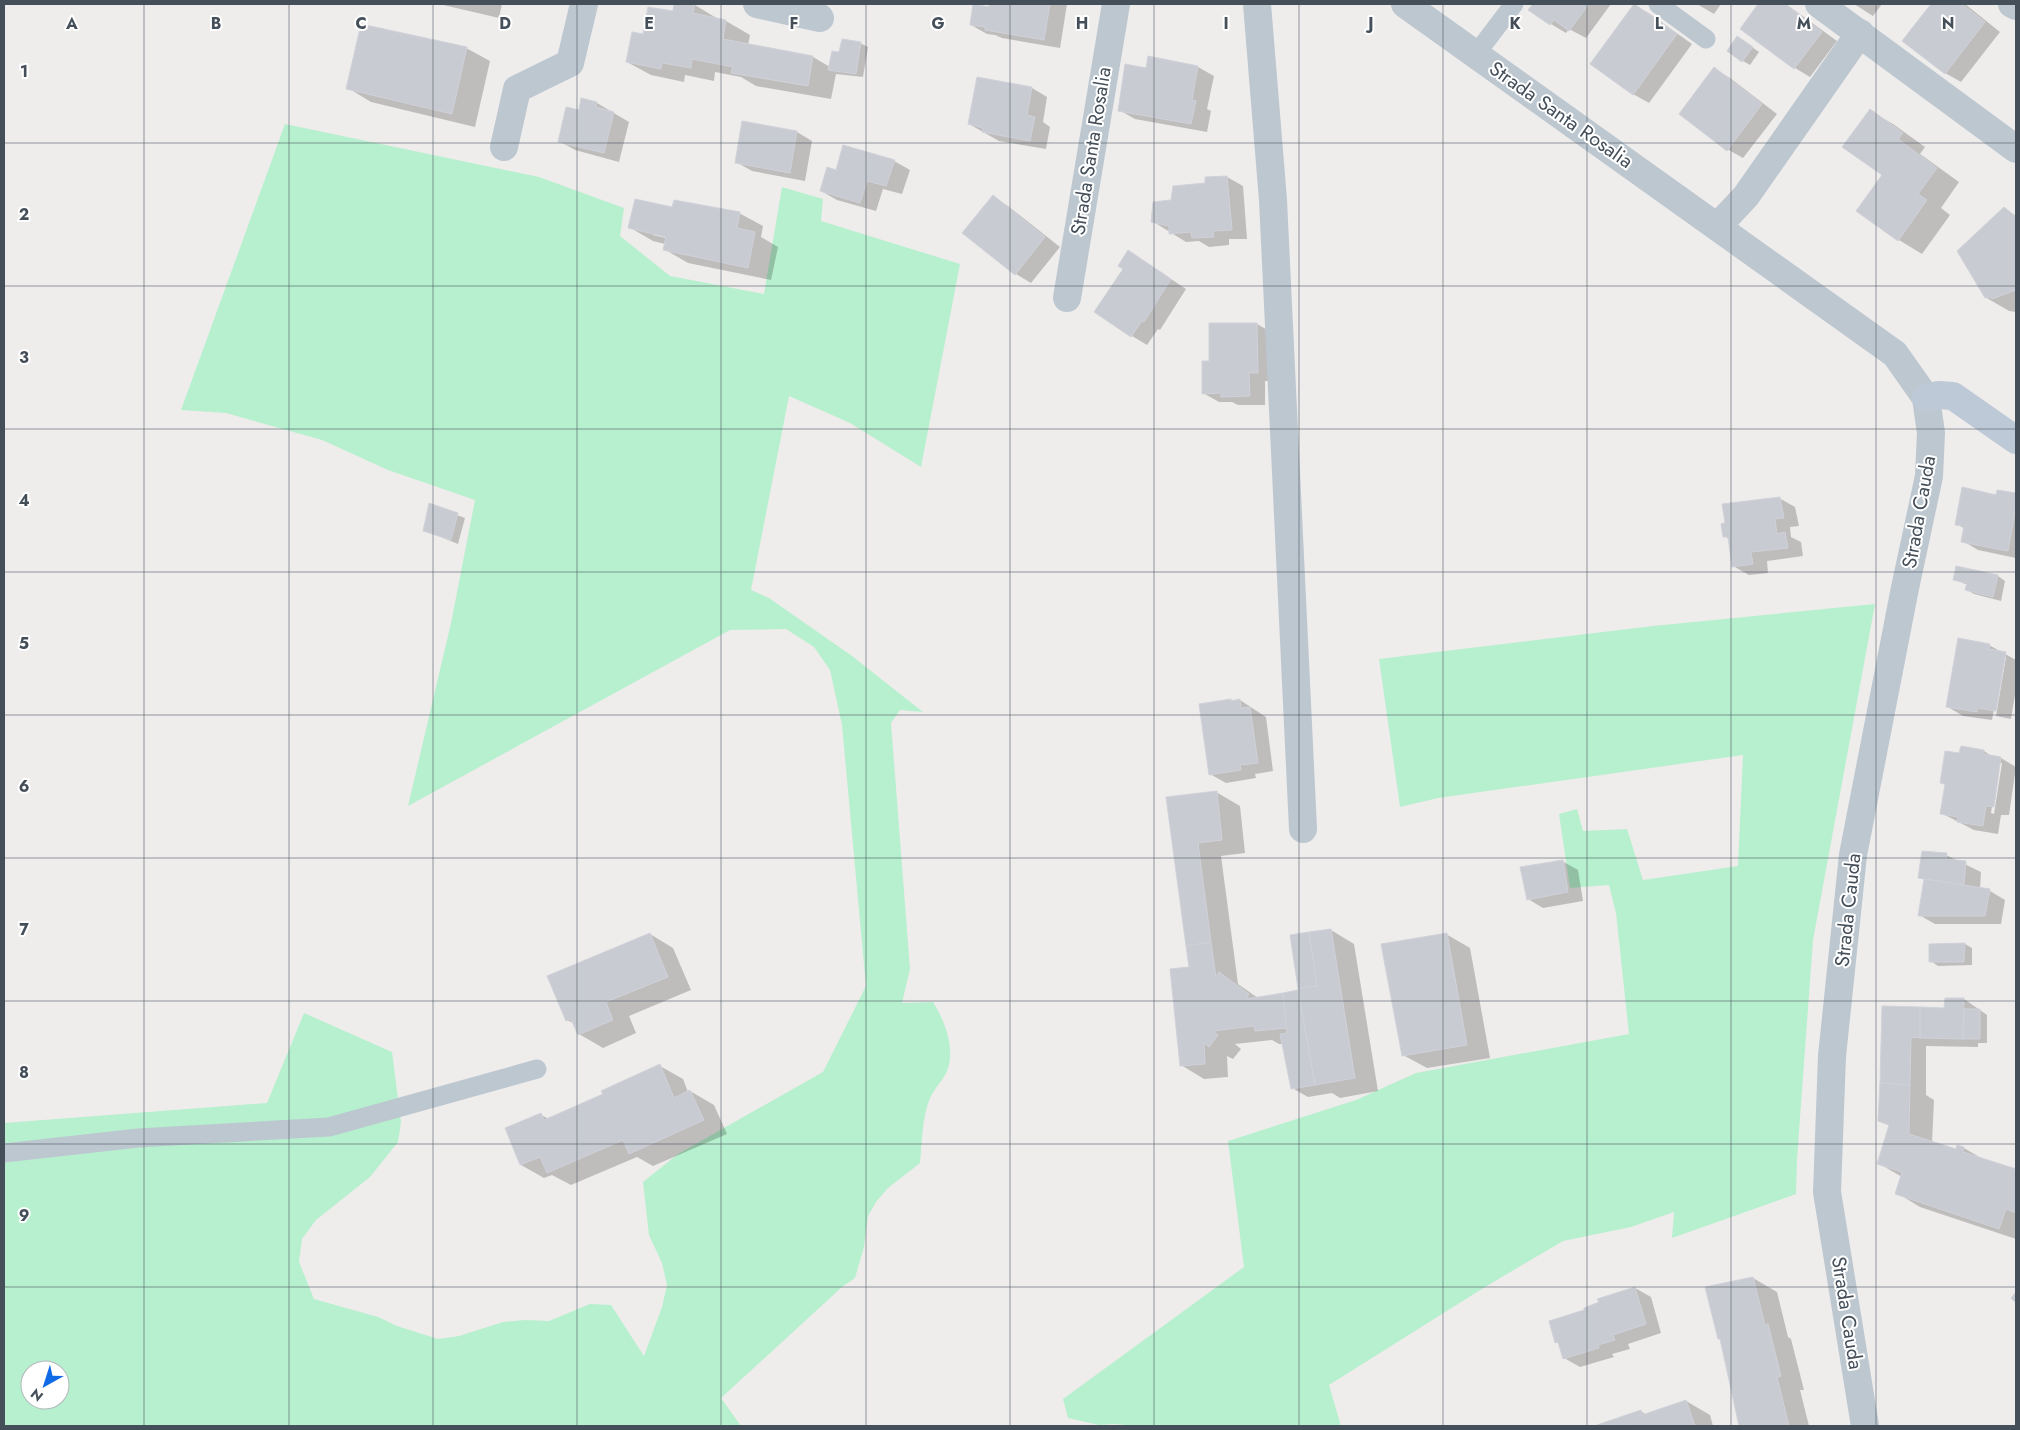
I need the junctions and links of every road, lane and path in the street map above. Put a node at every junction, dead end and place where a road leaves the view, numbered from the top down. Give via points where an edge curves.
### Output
1 (584, 4) edge
2 (757, 4) edge
3 (1116, 4) edge
4 (1256, 4) edge
5 (1405, 4) edge
6 (1514, 4) edge
7 (1658, 4) edge
8 (1819, 4) edge
9 (2012, 4) edge
10 (2016, 6) edge
11 (820, 18) dead end
12 (1860, 33) junction
13 (1706, 40) dead end
14 (1476, 54) junction
15 (504, 147) dead end
16 (2016, 149) edge
17 (1718, 226) junction
18 (1067, 298) dead end
19 (1926, 398) junction
20 (2016, 440) edge
21 (1303, 829) dead end
22 (538, 1069) dead end
23 (4, 1152) edge
24 (1866, 1426) edge

1 - 15 street via 570,63 517,89
2 - 11 street
3 - 18 street, Strada Santa Rosalia
4 - 21 street via 1273,200
5 - 14 street, Strada Santa Rosalia
6 - 14 lane
7 - 13 lane
8 - 12 street
9 - 10 street
12 - 16 street
12 - 17 street via 1746,196
14 - 17 street, Strada Santa Rosalia
17 - 19 street, Strada Santa Rosalia via 1895,354
19 - 20 street via 1953,396
19 - 24 street, Strada Cauda via 1931,433 1929,476 1853,855 1832,1056 1826,1192
22 - 23 lane via 329,1127 138,1138

